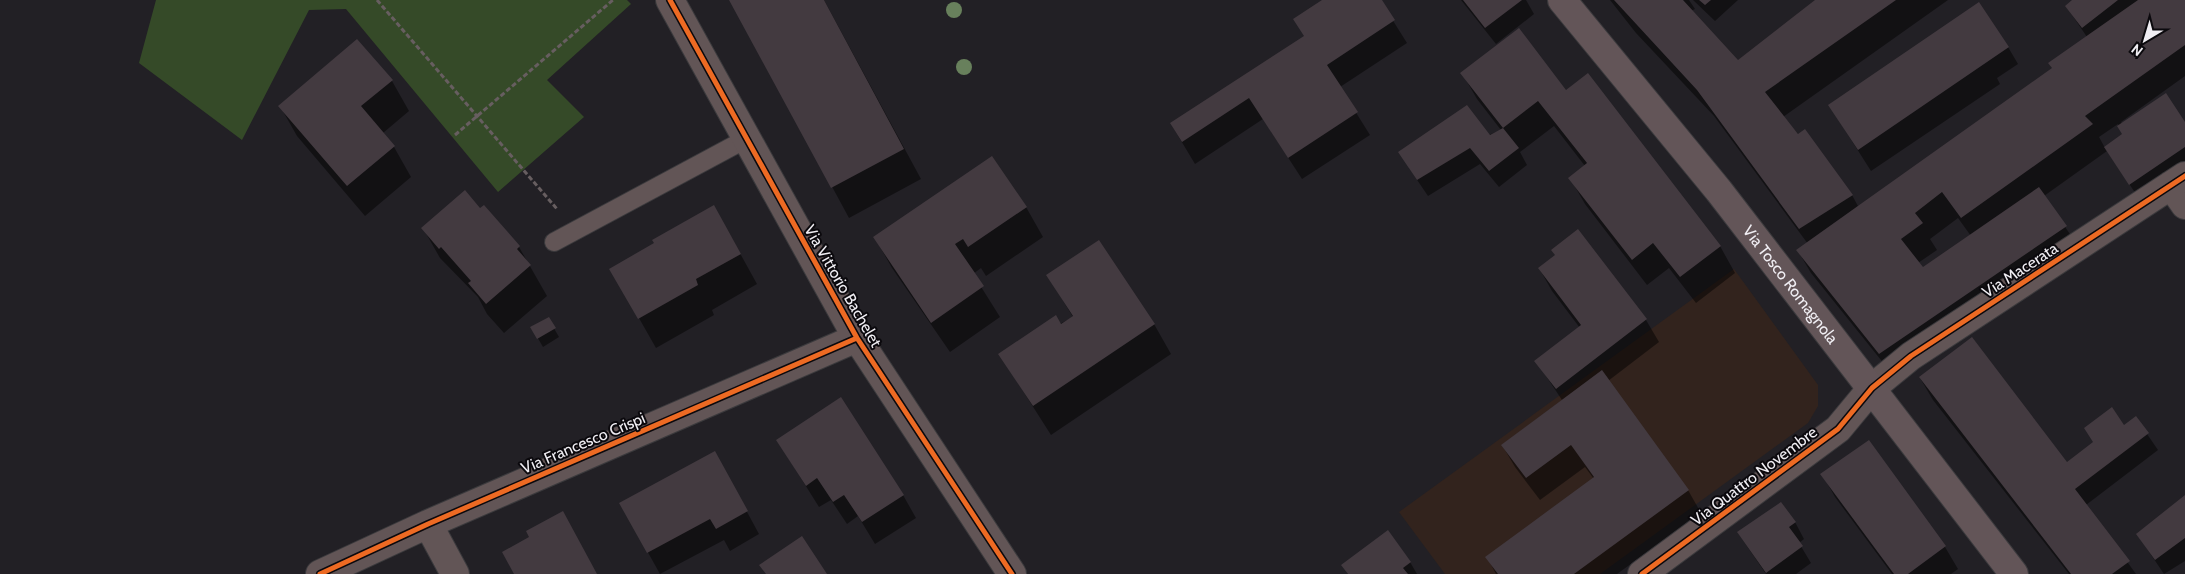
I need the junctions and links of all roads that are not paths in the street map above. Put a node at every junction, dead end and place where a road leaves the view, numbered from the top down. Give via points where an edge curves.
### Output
1 (670, 0) edge
2 (1562, 0) edge
3 (746, 139) junction
4 (2180, 189) edge
5 (554, 242) dead end
6 (857, 338) junction
7 (1872, 388) junction
8 (428, 524) junction
9 (320, 574) edge
10 (455, 574) edge
11 (1012, 574) edge
12 (1642, 574) edge
13 (2014, 574) edge

1 - 3 street, Via Vittorio Bachelet
2 - 7 main road, Via Tosco Romagnola via 1719,191
3 - 5 lane
3 - 6 street, Via Vittorio Bachelet
4 - 7 street, Via Macerata via 1911,356
6 - 8 street, Via Francesco Crispi
6 - 11 street, Via Vittorio Bachelet
7 - 12 street, Via Quattro Novembre via 1838,429
7 - 13 main road, Via Tosco Romagnola
8 - 9 street, Via Francesco Crispi
8 - 10 street

